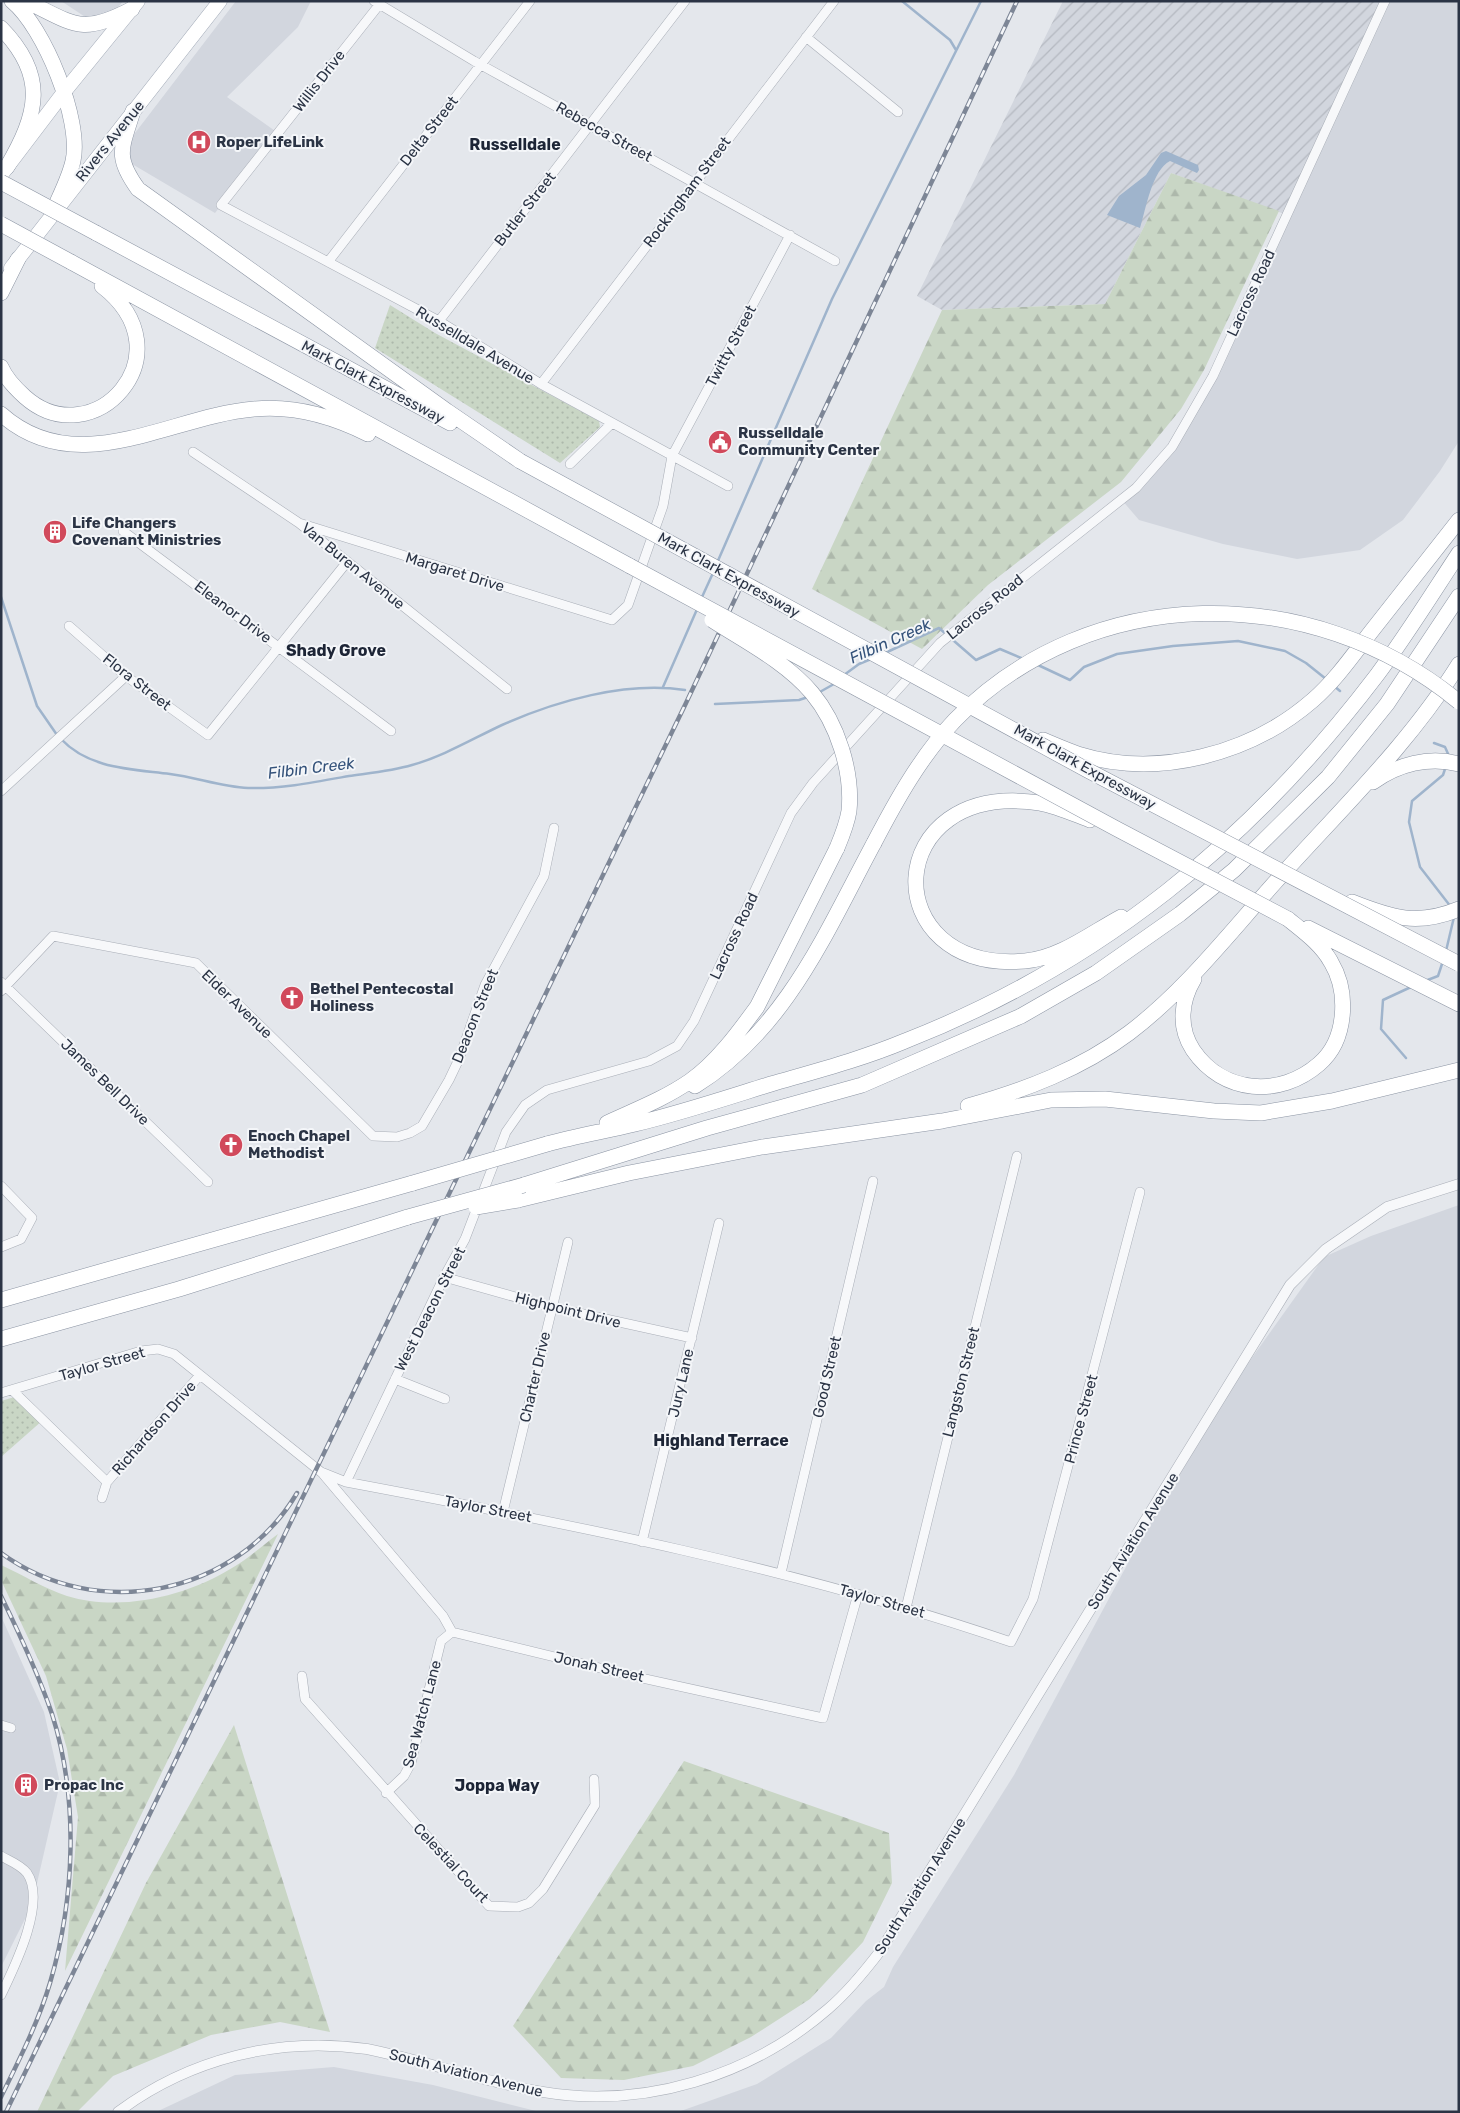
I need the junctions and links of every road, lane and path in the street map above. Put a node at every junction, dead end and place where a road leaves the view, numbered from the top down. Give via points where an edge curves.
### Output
1 (12, 1) edge
2 (26, 1) edge
3 (220, 1) edge
4 (530, 1) edge
5 (685, 1) edge
6 (834, 1) edge
7 (1385, 1) edge
8 (376, 3) edge
9 (135, 5) edge
10 (1, 28) edge
11 (806, 38) junction
12 (480, 64) junction
13 (64, 92) junction
14 (133, 111) junction
15 (898, 112) dead end
16 (591, 124) junction
17 (4, 171) edge
18 (1, 182) edge
19 (695, 183) junction
20 (222, 205) joint
21 (52, 214) junction
22 (1, 224) edge
23 (790, 235) junction
24 (18, 259) junction
25 (835, 261) dead end
26 (71, 262) junction
27 (328, 262) junction
28 (1, 281) edge
29 (1, 293) edge
30 (439, 321) junction
31 (1, 367) edge
32 (541, 384) junction
33 (1, 414) edge
34 (612, 423) junction
35 (1, 425) edge
36 (34, 436) junction
37 (193, 452) dead end
38 (672, 456) junction
39 (520, 460) junction
40 (570, 464) dead end
41 (454, 472) junction
42 (728, 486) dead end
43 (1459, 520) edge
44 (299, 523) junction
45 (123, 530) dead end
46 (1459, 553) edge
47 (347, 562) junction
48 (630, 566) junction
49 (1459, 596) edge
50 (612, 620) joint
51 (69, 626) dead end
52 (279, 646) junction
53 (1459, 664) edge
54 (126, 676) junction
55 (507, 689) dead end
56 (1459, 702) edge
57 (1015, 729) junction
58 (391, 731) dead end
59 (1459, 764) edge
60 (4, 784) edge
61 (1352, 797) junction
62 (554, 828) dead end
63 (1117, 829) junction
64 (1305, 884) junction
65 (1168, 891) junction
66 (1459, 909) edge
67 (1288, 919) junction
68 (1213, 950) junction
69 (1459, 964) edge
70 (3, 986) edge
71 (1459, 1004) edge
72 (1459, 1070) edge
73 (622, 1116) junction
74 (889, 1128) junction
75 (506, 1132) joint
76 (586, 1133) junction
77 (373, 1136) joint
78 (1017, 1156) dead end
79 (873, 1181) dead end
80 (208, 1182) dead end
81 (1459, 1184) edge
82 (1, 1186) edge
83 (1140, 1192) dead end
84 (408, 1217) junction
85 (718, 1223) dead end
86 (568, 1242) dead end
87 (1, 1247) edge
88 (444, 1277) junction
89 (1, 1300) edge
90 (551, 1308) junction
91 (692, 1338) junction
92 (1, 1339) edge
93 (200, 1375) junction
94 (395, 1379) junction
95 (12, 1390) junction
96 (1, 1393) edge
97 (445, 1399) dead end
98 (321, 1472) junction
99 (107, 1482) junction
100 (346, 1482) junction
101 (102, 1498) dead end
102 (504, 1512) junction
103 (642, 1542) junction
104 (781, 1573) junction
105 (858, 1594) junction
106 (906, 1608) junction
107 (452, 1632) junction
108 (1011, 1642) joint
109 (302, 1676) dead end
110 (1, 1725) edge
111 (11, 1728) dead end
112 (594, 1779) dead end
113 (386, 1793) junction
114 (1, 1856) edge
115 (1, 1995) edge
116 (118, 2112) edge

1 - 13 highway via 25,13 44,42
2 - 9 highway via 80,26 101,23
3 - 14 main road, Rivers Avenue
4 - 12 street, Delta Street
5 - 16 street, Butler Street
6 - 11 street, Rockingham Street
7 - 75 street, Lacross Road via 1213,376 1172,447 1136,488 940,643 812,783 791,813 694,1021 677,1046 649,1061 547,1090 525,1105
8 - 12 street, Rebecca Street
8 - 20 street, Willis Drive
9 - 13 main road
10 - 17 highway via 16,42 28,65 34,92 30,123
11 - 15 street
11 - 19 street, Rockingham Street
12 - 16 street, Rebecca Street
12 - 27 street, Delta Street
13 - 17 main road
13 - 21 highway via 74,154
14 - 21 main road, Rivers Avenue
14 - 39 highway via 121,158 126,173 138,189
16 - 19 street, Rebecca Street
16 - 30 street, Butler Street
18 - 39 highway, Mark Clark Expressway, bridge
19 - 23 street, Rebecca Street
19 - 32 street, Rockingham Street
20 - 27 street, Russelldale Avenue
21 - 24 main road, Rivers Avenue
22 - 26 highway, bridge
23 - 25 street, Rebecca Street
23 - 38 street, Twitty Street
24 - 28 main road, Rivers Avenue
24 - 29 highway
26 - 31 highway via 112,293 132,319 138,355 131,378 122,391 102,406 68,415 42,410 30,402 10,382
26 - 41 highway
27 - 30 street, Russelldale Avenue
30 - 32 street, Russelldale Avenue
32 - 34 street, Russelldale Avenue
33 - 36 highway
34 - 38 street, Russelldale Avenue
34 - 40 street
35 - 36 highway
36 - 41 highway via 87,446 241,410 284,408 336,419
37 - 44 street, Van Buren Avenue
38 - 42 street, Russelldale Avenue
38 - 50 street, Twitty Street via 662,506 628,605
39 - 57 highway, Mark Clark Expressway, bridge
41 - 48 highway
43 - 57 highway, bridge via 1342,670 1314,699 1270,732 1227,749 1189,759 1149,763 1103,760 1078,754
44 - 47 street, Van Buren Avenue
44 - 50 street, Margaret Drive
45 - 52 street, Eleanor Drive
46 - 65 highway via 1383,666 1344,717 1292,776 1218,849
47 - 52 street
47 - 55 street, Van Buren Avenue
48 - 63 highway, bridge
48 - 73 highway, bridge via 776,662 806,687 820,705 839,743 848,787 849,812 837,848 757,1007 691,1080
49 - 84 highway, bridge via 1387,704 1328,776 1234,870 1180,914 1096,973 1022,1016 862,1085
51 - 54 street, Flora Street
52 - 54 street, Flora Street via 208,735
52 - 58 street, Eleanor Drive
53 - 61 highway via 1407,735
54 - 60 street
56 - 73 highway, bridge via 1431,680 1377,649 1321,628 1244,613 1162,617 1089,636 1051,652 983,695 956,720 917,766 813,958 790,996 762,1031 718,1072 681,1095 659,1106
57 - 64 highway, Mark Clark Expressway, bridge
59 - 61 highway via 1418,762 1392,770
61 - 68 highway
62 - 77 street, Deacon Street via 544,876 485,985 459,1059 422,1126 397,1137
63 - 65 highway, bridge via 1042,804 995,802 972,807 943,824 927,841 915,876 922,914 935,934 972,955 1025,961 1056,953
63 - 67 highway, bridge
64 - 66 highway, bridge via 1398,918 1432,918
64 - 69 highway, Mark Clark Expressway, bridge
65 - 76 highway via 1118,930 1041,978 906,1041 726,1098 634,1124
67 - 68 highway via 1324,950 1332,963 1343,1004 1339,1031 1320,1064 1296,1078 1262,1087 1238,1084 1211,1072 1192,1048 1185,1035 1183,1006 1187,992
67 - 71 highway
68 - 74 highway via 1152,1014 1095,1055 1028,1088
70 - 77 street, Elder Avenue via 53,936 196,963
70 - 80 street, James Bell Drive
72 - 74 highway via 1332,1101 1261,1113 1214,1112 1079,1098
73 - 76 highway
74 - 84 highway, bridge via 724,1154 518,1200
75 - 88 street, West Deacon Street via 465,1239
76 - 89 highway, bridge
78 - 106 street, Langston Street
79 - 104 street, Good Street
81 - 116 street, South Aviation Avenue via 1387,1207 1326,1249 1290,1285 881,1950 840,1998 787,2041 710,2078 660,2090 602,2096 520,2088 367,2049 300,2045 236,2055 193,2069 149,2091
82 - 87 street via 32,1218 21,1239
83 - 108 street, Prince Street via 1033,1599
84 - 92 highway via 179,1289
85 - 91 street, Jury Lane
86 - 90 street, Charter Drive
88 - 90 street, Highpoint Drive
88 - 94 street, West Deacon Street
90 - 91 street, Highpoint Drive
90 - 102 street, Charter Drive
91 - 103 street, Jury Lane
93 - 95 street, Taylor Street via 174,1354 158,1349 141,1351
93 - 98 street, Taylor Street
93 - 99 street, Richardson Drive
94 - 97 street
94 - 100 street, West Deacon Street
95 - 96 street, Taylor Street
95 - 99 street, Richardson Drive
98 - 100 street, Taylor Street
98 - 107 street via 443,1616
99 - 101 street, Richardson Drive
100 - 102 street, Taylor Street
102 - 103 street, Taylor Street
103 - 104 street, Taylor Street
104 - 105 street, Taylor Street
105 - 106 street, Taylor Street
105 - 107 street, Jonah Street via 823,1718
106 - 108 street, Taylor Street
107 - 113 street, Sea Watch Lane via 441,1641 412,1763
109 - 113 street, Celestial Court via 305,1699
110 - 111 street
112 - 113 street, Celestial Court via 595,1805 543,1889 529,1903 518,1907 489,1906
114 - 115 street via 27,1874 32,1905 24,1948

